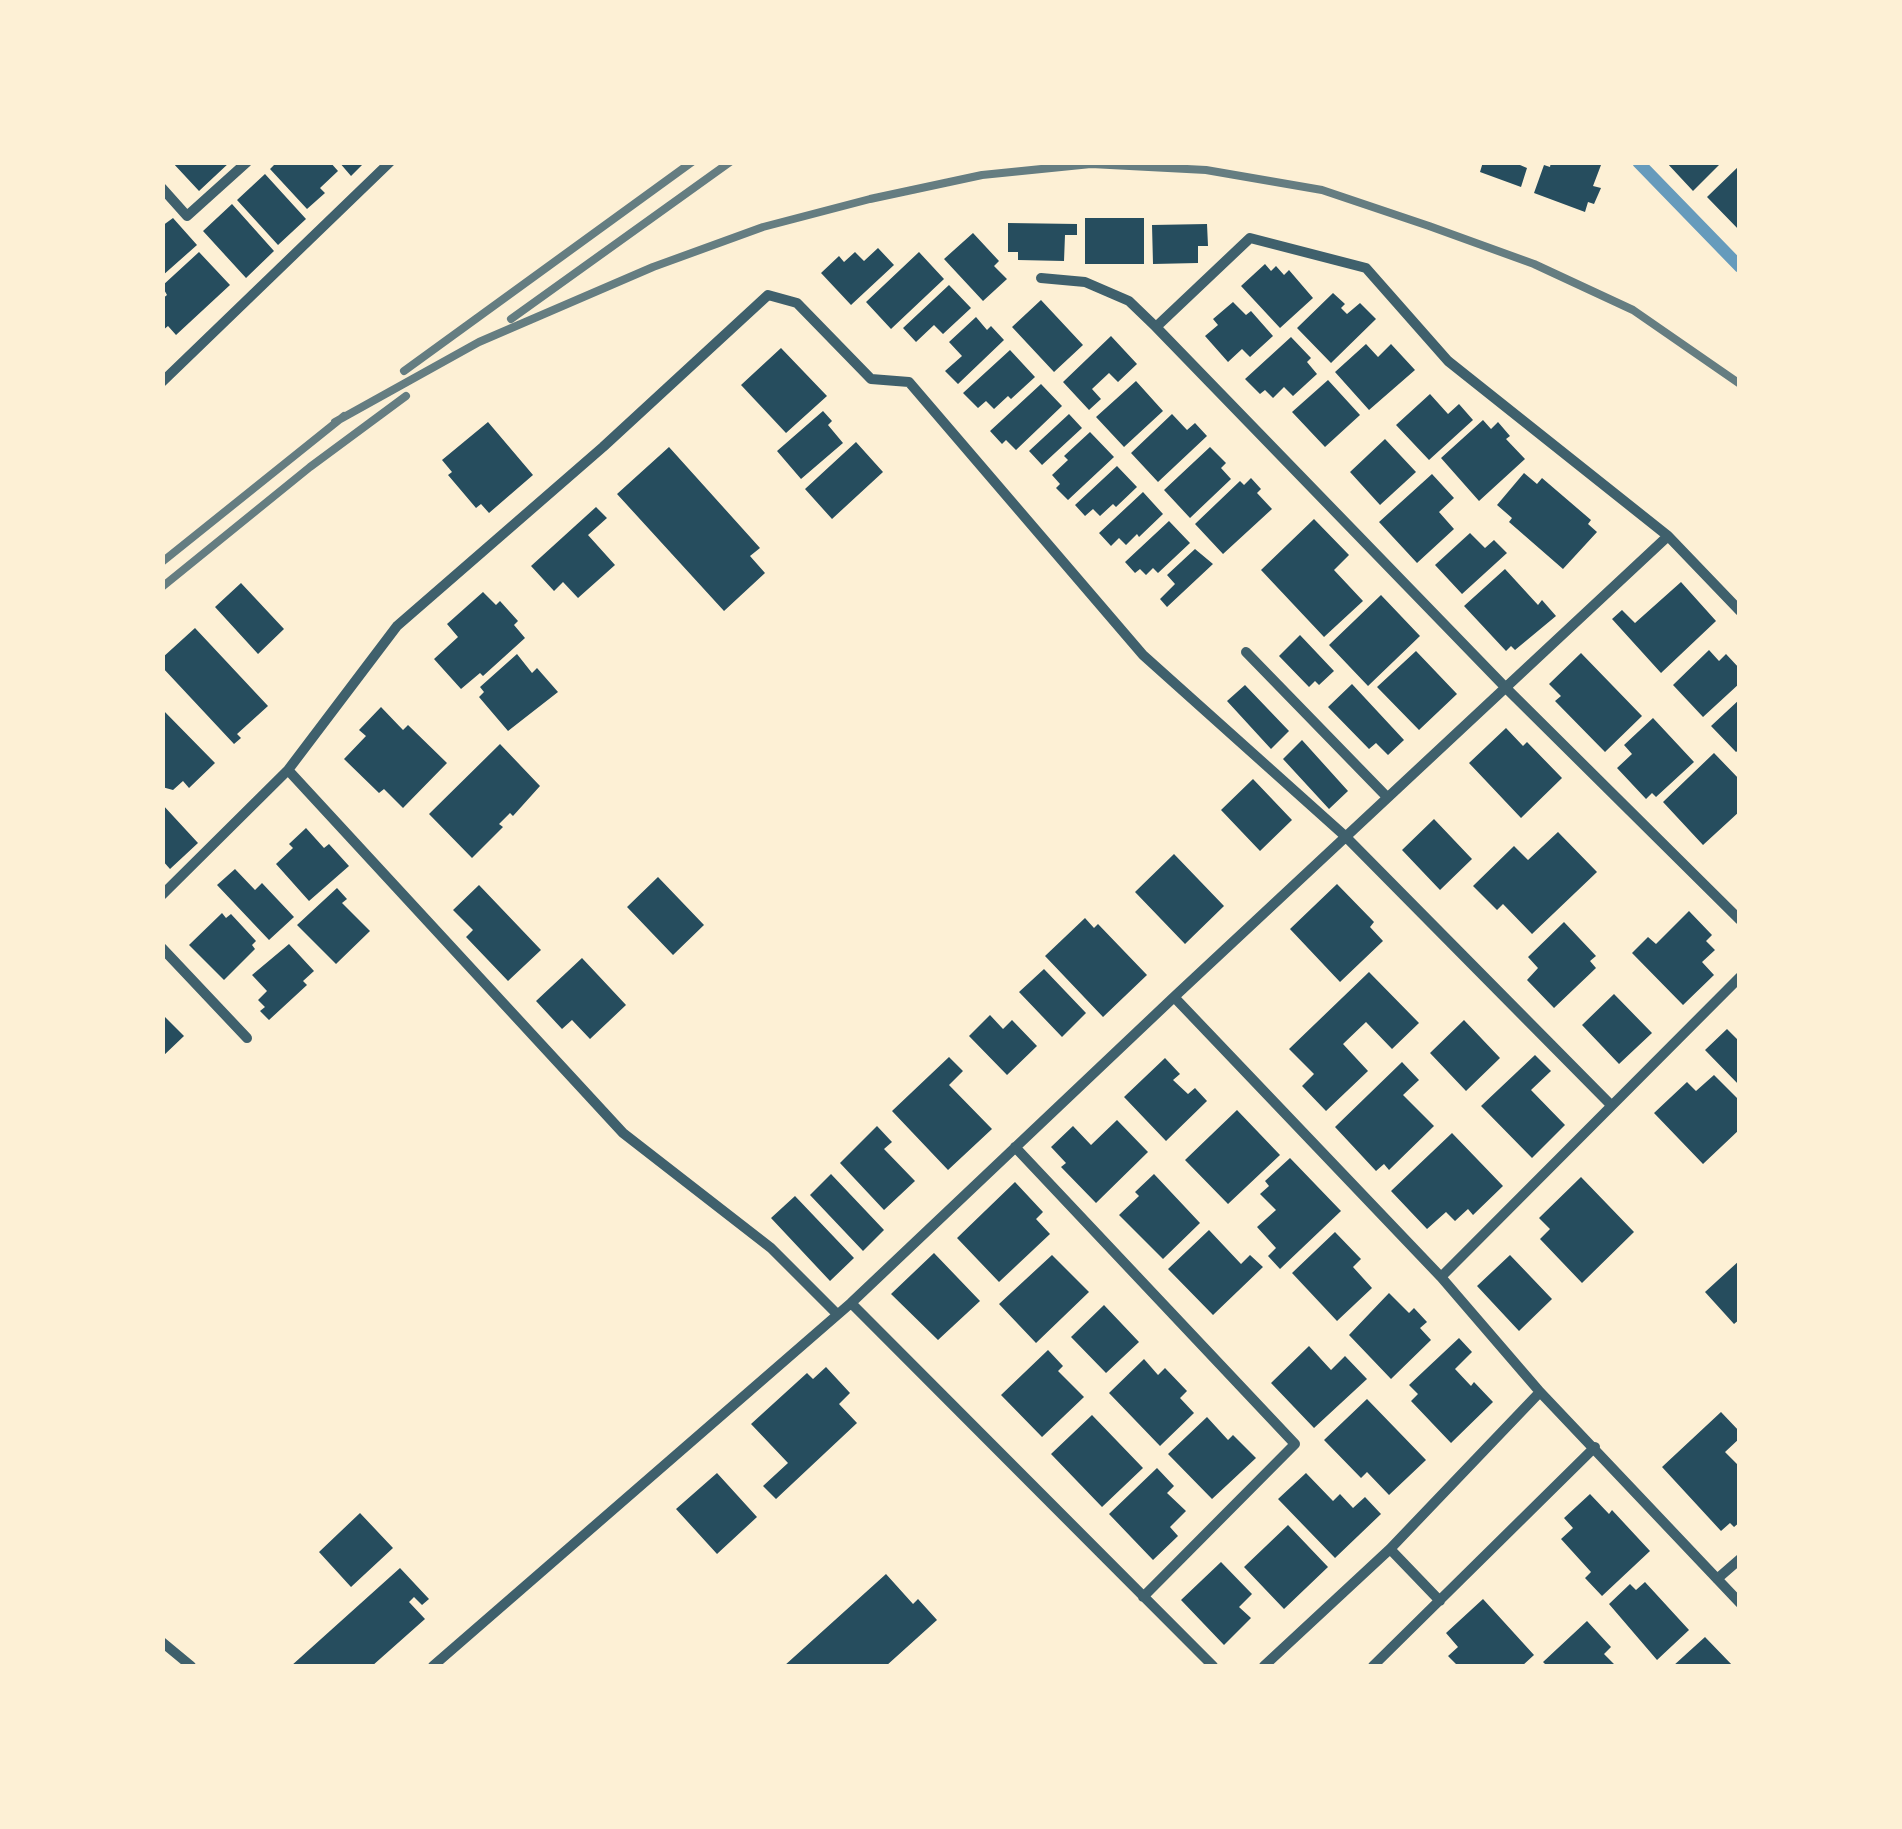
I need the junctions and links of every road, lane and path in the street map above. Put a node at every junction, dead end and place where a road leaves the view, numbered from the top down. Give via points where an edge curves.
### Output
1 (247, 162) edge
2 (390, 162) edge
3 (162, 188) edge
4 (1040, 278) dead end
5 (1156, 327) junction
6 (162, 382) edge
7 (1668, 536) junction
8 (1740, 611) edge
9 (1246, 652) dead end
10 (1506, 688) junction
11 (288, 770) junction
12 (1387, 797) junction
13 (1345, 836) junction
14 (162, 895) edge
15 (1740, 920) edge
16 (162, 948) edge
17 (1740, 977) edge
18 (1174, 996) junction
19 (246, 1038) dead end
20 (1610, 1104) junction
21 (1015, 1147) junction
22 (1440, 1277) junction
23 (851, 1303) junction
24 (838, 1314) junction
25 (1540, 1392) junction
26 (1595, 1448) junction
27 (1390, 1550) junction
28 (1740, 1559) edge
29 (1717, 1579) junction
30 (1143, 1597) junction
31 (1440, 1601) junction
32 (1740, 1602) edge
33 (162, 1642) edge
34 (192, 1666) edge
35 (432, 1666) edge
36 (1213, 1666) edge
37 (1264, 1666) edge
38 (1373, 1666) edge

1 - 3 street via 188,216
2 - 6 street
4 - 5 street via 1085,282 1128,301
5 - 7 street via 1250,238 1366,268 1448,360
5 - 10 street
7 - 8 street
7 - 10 street
9 - 12 street
10 - 12 street
10 - 15 street
11 - 13 street via 397,626 768,295 798,303 871,379 909,382 1142,655
11 - 14 street
11 - 24 street via 623,1133 771,1248
12 - 13 street
13 - 18 street
13 - 20 street
16 - 19 street
17 - 20 street
18 - 21 street
18 - 22 street
20 - 22 street
21 - 23 street
21 - 30 street via 1295,1444
22 - 25 street
23 - 24 street
23 - 30 street
24 - 35 street
25 - 26 street
25 - 27 street
26 - 29 street
26 - 31 street
27 - 31 street
27 - 37 street
28 - 29 street
29 - 32 street
30 - 36 street
31 - 38 street
33 - 34 street

